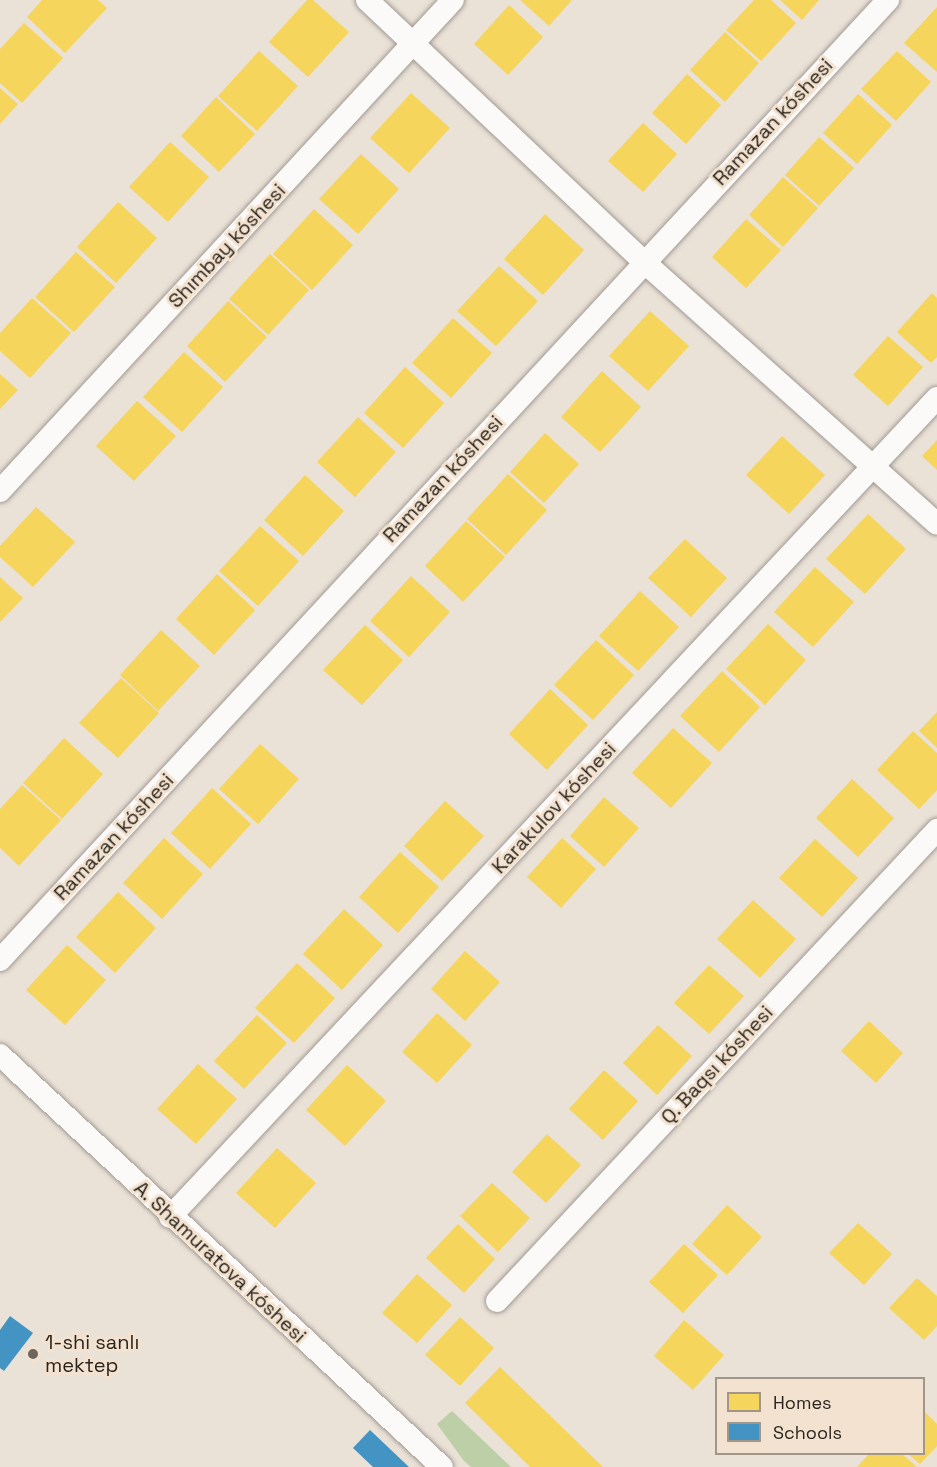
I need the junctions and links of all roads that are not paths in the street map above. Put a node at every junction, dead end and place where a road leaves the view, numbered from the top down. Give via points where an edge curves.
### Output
1 (367, 0) edge
2 (453, 0) edge
3 (888, 0) edge
4 (413, 44) junction
5 (643, 261) junction
6 (937, 398) edge
7 (874, 468) junction
8 (0, 491) edge
9 (937, 524) edge
10 (937, 830) edge
11 (0, 960) edge
12 (0, 1054) edge
13 (170, 1218) junction
14 (498, 1301) dead end
15 (442, 1467) edge

1 - 4 street
2 - 4 street, Shımbay kóshesi
3 - 5 street, Ramazan kóshesi
4 - 5 street
4 - 8 street, Shımbay kóshesi
5 - 7 street
5 - 11 street, Ramazan kóshesi
6 - 7 street, Karakulov kóshesi
7 - 9 street
7 - 13 street, Karakulov kóshesi
10 - 14 street, Q. Baqsı kóshesi
12 - 13 street, A. Shamuratova kóshesi
13 - 15 street, A. Shamuratova kóshesi

